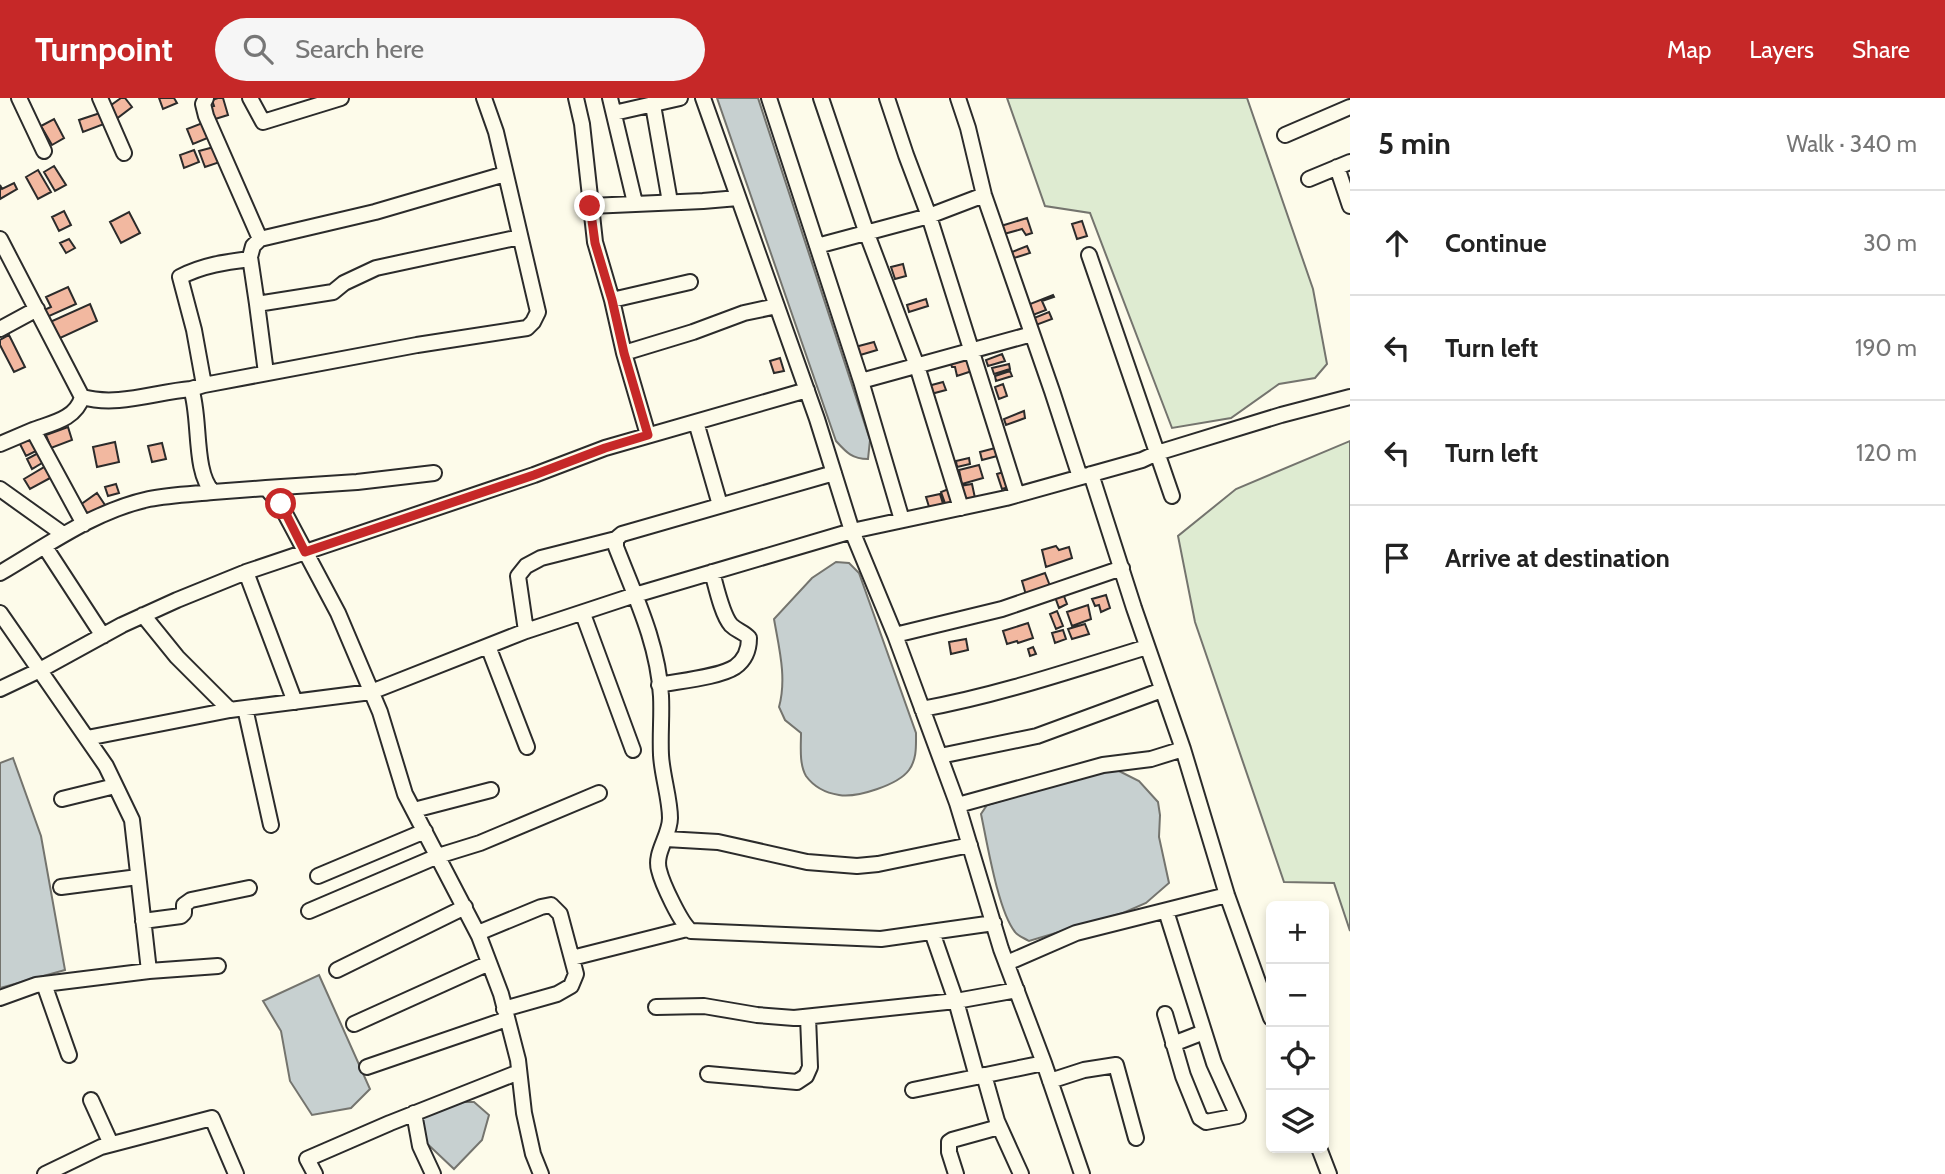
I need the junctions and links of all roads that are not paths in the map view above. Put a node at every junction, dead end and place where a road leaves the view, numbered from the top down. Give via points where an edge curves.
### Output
1 (19, 98) edge
2 (100, 98) edge
3 (206, 98) edge
4 (250, 98) edge
5 (341, 98) edge
6 (484, 98) edge
7 (576, 98) edge
8 (610, 98) edge
9 (680, 98) edge
10 (703, 98) edge
11 (769, 98) edge
12 (821, 98) edge
13 (887, 98) edge
14 (958, 98) edge
15 (653, 105) junction
16 (1350, 107) edge
17 (614, 113) junction
18 (1285, 135) dead end
19 (44, 151) dead end
20 (124, 153) dead end
21 (1343, 165) edge
22 (505, 174) junction
23 (1309, 179) dead end
24 (984, 195) junction
25 (738, 198) junction
26 (670, 202) junction
27 (635, 203) junction
28 (590, 206) junction
29 (1350, 206) edge
30 (929, 216) junction
31 (867, 234) junction
32 (520, 237) junction
33 (0, 239) edge
34 (260, 239) junction
35 (817, 246) junction
36 (1089, 255) dead end
37 (250, 259) junction
38 (690, 282) dead end
39 (612, 300) junction
40 (257, 304) junction
41 (777, 306) junction
42 (37, 309) junction
43 (0, 329) edge
44 (1032, 334) junction
45 (971, 352) junction
46 (624, 353) junction
47 (917, 366) junction
48 (266, 373) junction
49 (860, 382) junction
50 (197, 387) junction
51 (807, 390) junction
52 (82, 397) junction
53 (1350, 397) edge
54 (696, 422) junction
55 (33, 430) junction
56 (648, 435) junction
57 (0, 444) edge
58 (1157, 453) junction
59 (834, 472) junction
60 (434, 473) dead end
61 (1086, 476) junction
62 (267, 488) junction
63 (0, 489) edge
64 (213, 492) junction
65 (1017, 495) junction
66 (1172, 496) dead end
67 (720, 505) junction
68 (961, 508) junction
69 (902, 520) junction
70 (84, 524) junction
71 (852, 531) junction
72 (63, 534) junction
73 (616, 539) junction
74 (45, 547) junction
75 (305, 552) junction
76 (1122, 568) junction
77 (246, 572) junction
78 (712, 572) junction
79 (0, 573) edge
80 (635, 595) junction
81 (0, 613) edge
82 (583, 614) junction
83 (143, 615) junction
84 (526, 631) junction
85 (895, 635) junction
86 (103, 636) junction
87 (488, 646) junction
88 (1147, 647) junction
89 (40, 670) junction
90 (659, 685) junction
91 (0, 689) edge
92 (1162, 690) junction
93 (371, 692) junction
94 (295, 702) junction
95 (237, 709) junction
96 (922, 709) junction
97 (86, 738) junction
98 (527, 747) dead end
99 (1183, 749) junction
100 (633, 750) dead end
101 (940, 756) junction
102 (115, 786) junction
103 (491, 790) dead end
104 (599, 793) dead end
105 (62, 799) dead end
106 (958, 805) junction
107 (414, 810) junction
108 (271, 825) dead end
109 (425, 831) junction
110 (666, 839) junction
111 (970, 845) junction
112 (438, 856) junction
113 (318, 876) dead end
114 (138, 877) junction
115 (61, 887) dead end
116 (250, 888) dead end
117 (1227, 895) junction
118 (465, 907) junction
119 (309, 911) dead end
120 (1166, 911) junction
121 (144, 921) junction
122 (994, 923) junction
123 (687, 929) junction
124 (932, 932) junction
125 (478, 933) junction
126 (572, 958) junction
127 (489, 963) junction
128 (1007, 963) junction
129 (218, 966) dead end
130 (337, 970) dead end
131 (149, 971) junction
132 (44, 984) junction
133 (1017, 990) junction
134 (0, 998) edge
135 (956, 1002) junction
136 (1266, 1004) edge
137 (656, 1007) dead end
138 (506, 1014) junction
139 (1165, 1014) dead end
140 (808, 1017) junction
141 (354, 1024) dead end
142 (1204, 1032) junction
143 (1173, 1044) junction
144 (69, 1055) dead end
145 (1044, 1063) junction
146 (367, 1068) dead end
147 (519, 1072) junction
148 (708, 1074) dead end
149 (981, 1076) junction
150 (1050, 1081) junction
151 (913, 1090) dead end
152 (91, 1100) dead end
153 (414, 1113) junction
154 (999, 1127) junction
155 (1136, 1138) dead end
156 (111, 1144) junction
157 (1321, 1153) edge
158 (45, 1174) edge
159 (236, 1174) edge
160 (315, 1174) edge
161 (432, 1174) edge
162 (541, 1174) edge
163 (956, 1174) edge
164 (1021, 1174) edge
165 (1082, 1174) edge
166 (1329, 1174) edge

1 - 19 street
2 - 20 street
3 - 34 street via 206,116
4 - 5 street via 262,122
6 - 22 street
7 - 28 street
8 - 17 street
9 - 15 street
10 - 25 street
11 - 35 street
12 - 31 street
13 - 30 street
14 - 24 street
15 - 17 street
15 - 26 street
16 - 18 street
17 - 27 street
21 - 23 street
21 - 29 street
22 - 32 street
22 - 34 street
24 - 30 street
24 - 44 street
25 - 26 street
25 - 41 street
26 - 27 street
27 - 28 street
28 - 39 street via 595,243
30 - 31 street
30 - 45 street
31 - 35 street
31 - 47 street
32 - 40 street via 376,268 333,292
32 - 48 street via 538,312 527,328
33 - 42 street
34 - 37 street
35 - 49 street
36 - 58 street
37 - 40 street
37 - 50 street via 218,263 180,277 194,330
38 - 39 street
39 - 46 street
40 - 48 street
41 - 46 street
41 - 51 street
42 - 43 street
42 - 52 street
44 - 45 street
44 - 61 street
45 - 47 street
45 - 65 street
46 - 56 street
47 - 49 street
47 - 68 street
48 - 50 street
49 - 69 street
50 - 52 street via 120,400
50 - 64 street via 201,464
51 - 54 street
51 - 59 street
52 - 55 street via 65,418
53 - 58 street
54 - 56 street
54 - 67 street
55 - 57 street
55 - 70 street
56 - 75 street
58 - 61 street
58 - 66 street
59 - 67 street
59 - 71 street
60 - 62 street
61 - 65 street
61 - 76 street
62 - 64 street
62 - 75 street via 281,504
63 - 72 street
64 - 70 street via 149,499
65 - 68 street
67 - 73 street
68 - 69 street
69 - 71 street
70 - 72 street
71 - 78 street
71 - 85 street
72 - 74 street
73 - 80 street
73 - 84 street via 526,566 519,576
74 - 79 street
74 - 86 street
75 - 77 street
75 - 93 street via 338,613
76 - 85 street via 1002,609
76 - 88 street
77 - 83 street
77 - 94 street
78 - 80 street
78 - 90 street via 729,623 749,638 749,650 727,671
80 - 82 street
80 - 90 street via 648,626
81 - 89 street
82 - 84 street
82 - 100 street
83 - 86 street
83 - 95 street via 177,657
84 - 87 street
85 - 96 street
86 - 89 street
87 - 93 street
87 - 98 street
88 - 92 street
88 - 96 street via 1015,688
89 - 91 street
89 - 97 street
90 - 110 street via 661,756 670,819
92 - 99 street
92 - 101 street via 1037,736
93 - 94 street
93 - 107 street
94 - 95 street
95 - 97 street
95 - 108 street
96 - 101 street
97 - 102 street
99 - 106 street via 1151,759 1103,765
99 - 117 street
101 - 106 street
102 - 105 street
102 - 114 street via 132,820
103 - 107 street
104 - 112 street
106 - 111 street
107 - 109 street
109 - 112 street
109 - 113 street
110 - 111 street via 718,842 807,862 857,866
110 - 123 street via 659,869
111 - 122 street
112 - 118 street
112 - 119 street
114 - 115 street
114 - 121 street
116 - 121 street via 186,902 181,916
117 - 120 street
117 - 136 street
118 - 125 street
118 - 130 street
120 - 128 street via 1076,933
120 - 142 street
121 - 131 street
122 - 124 street
122 - 128 street
123 - 124 street via 881,939
123 - 126 street
124 - 135 street
125 - 126 street via 551,905 560,914
125 - 127 street
126 - 138 street via 576,974 571,986
127 - 138 street
127 - 141 street
128 - 133 street
129 - 131 street
131 - 132 street
132 - 134 street
132 - 144 street
133 - 135 street
133 - 145 street
135 - 140 street
135 - 149 street
137 - 140 street via 704,1006
138 - 146 street
138 - 147 street
139 - 143 street
140 - 148 street via 810,1067 797,1082
142 - 143 street
142 - 143 street via 1238,1116 1202,1121
145 - 149 street
145 - 150 street
147 - 153 street
147 - 162 street via 524,1113
149 - 151 street
149 - 154 street
150 - 155 street via 1116,1065
150 - 165 street
152 - 156 street
153 - 160 street via 307,1159
153 - 161 street via 420,1146
154 - 163 street via 949,1142
154 - 164 street
156 - 158 street
156 - 159 street via 212,1118
157 - 166 street

